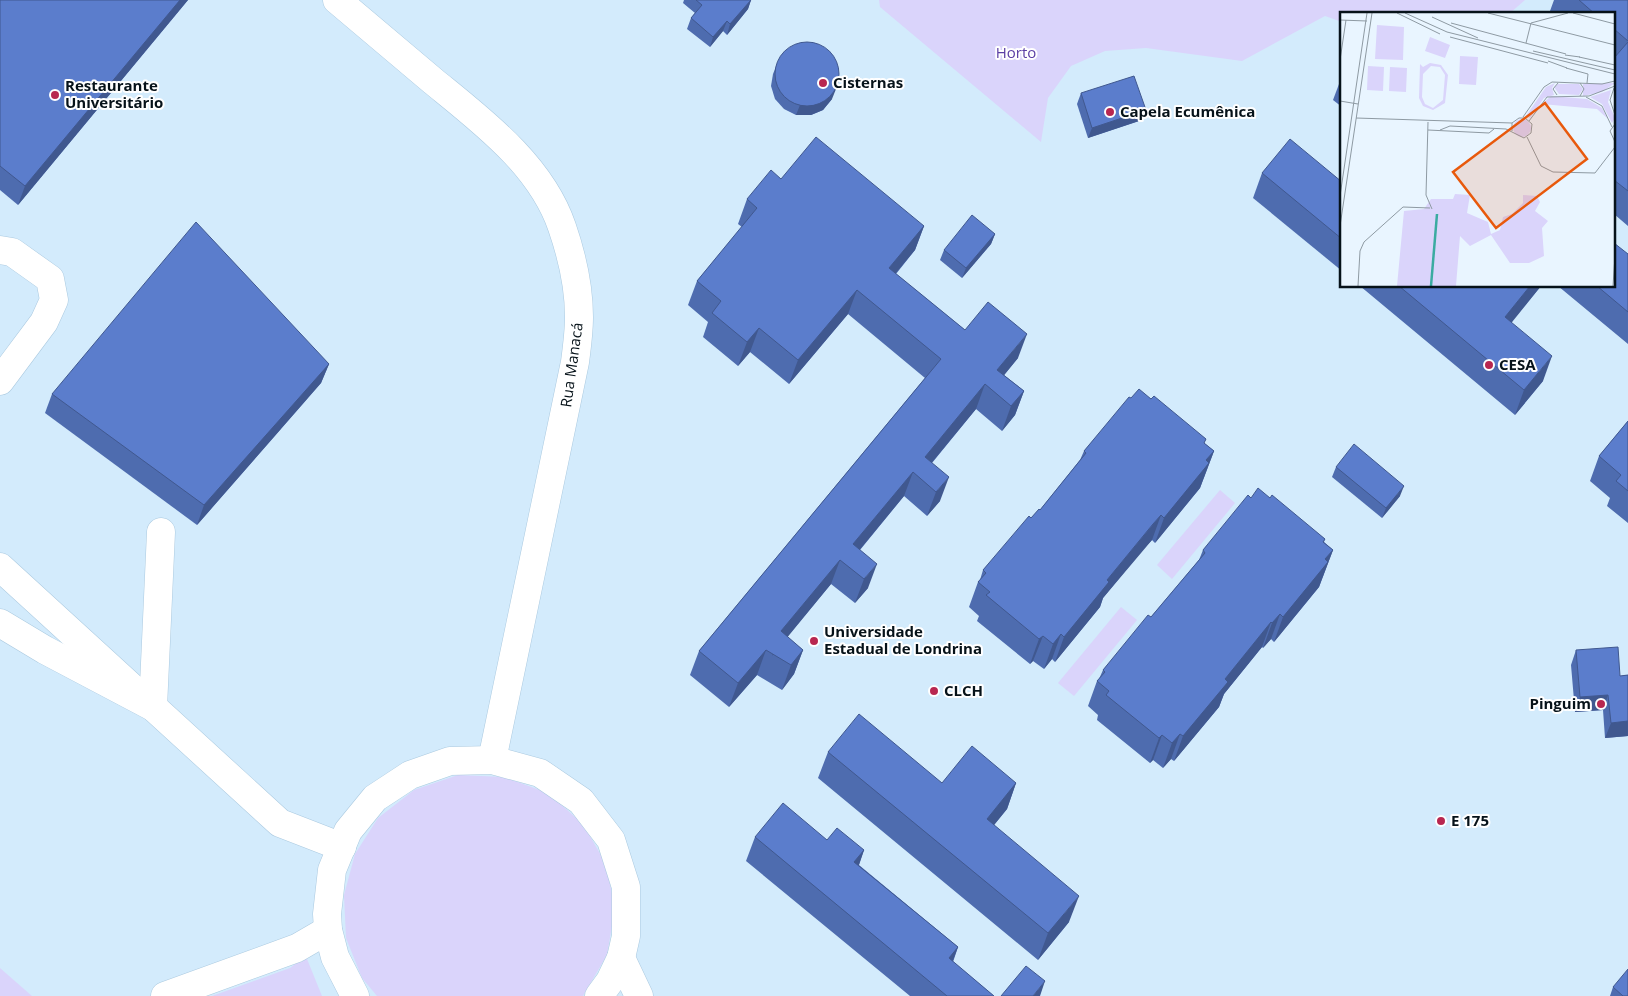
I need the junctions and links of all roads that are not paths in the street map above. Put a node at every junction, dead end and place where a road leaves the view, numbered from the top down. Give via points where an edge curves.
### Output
1 (337, 0) edge
2 (0, 250) edge
3 (0, 381) edge
4 (161, 532) dead end
5 (0, 567) edge
6 (0, 623) edge
7 (153, 707) junction
8 (492, 760) junction
9 (342, 847) junction
10 (328, 930) junction
11 (621, 958) junction
12 (165, 996) edge
13 (355, 996) edge
14 (599, 996) edge
15 (639, 996) edge

1 - 8 street, Rua Manacá via 505,142 529,170 562,226 577,286 579,318 575,362
2 - 3 street via 12,252 50,278 54,300 44,322
4 - 7 street
5 - 7 street
6 - 7 street
7 - 9 street via 280,824
8 - 9 street via 450,761 410,775 375,798 348,831
8 - 11 street via 540,773 581,801 611,840 626,887 626,936
9 - 10 street via 332,870
10 - 12 street via 297,948
10 - 13 street via 335,957
11 - 14 street
11 - 15 street

